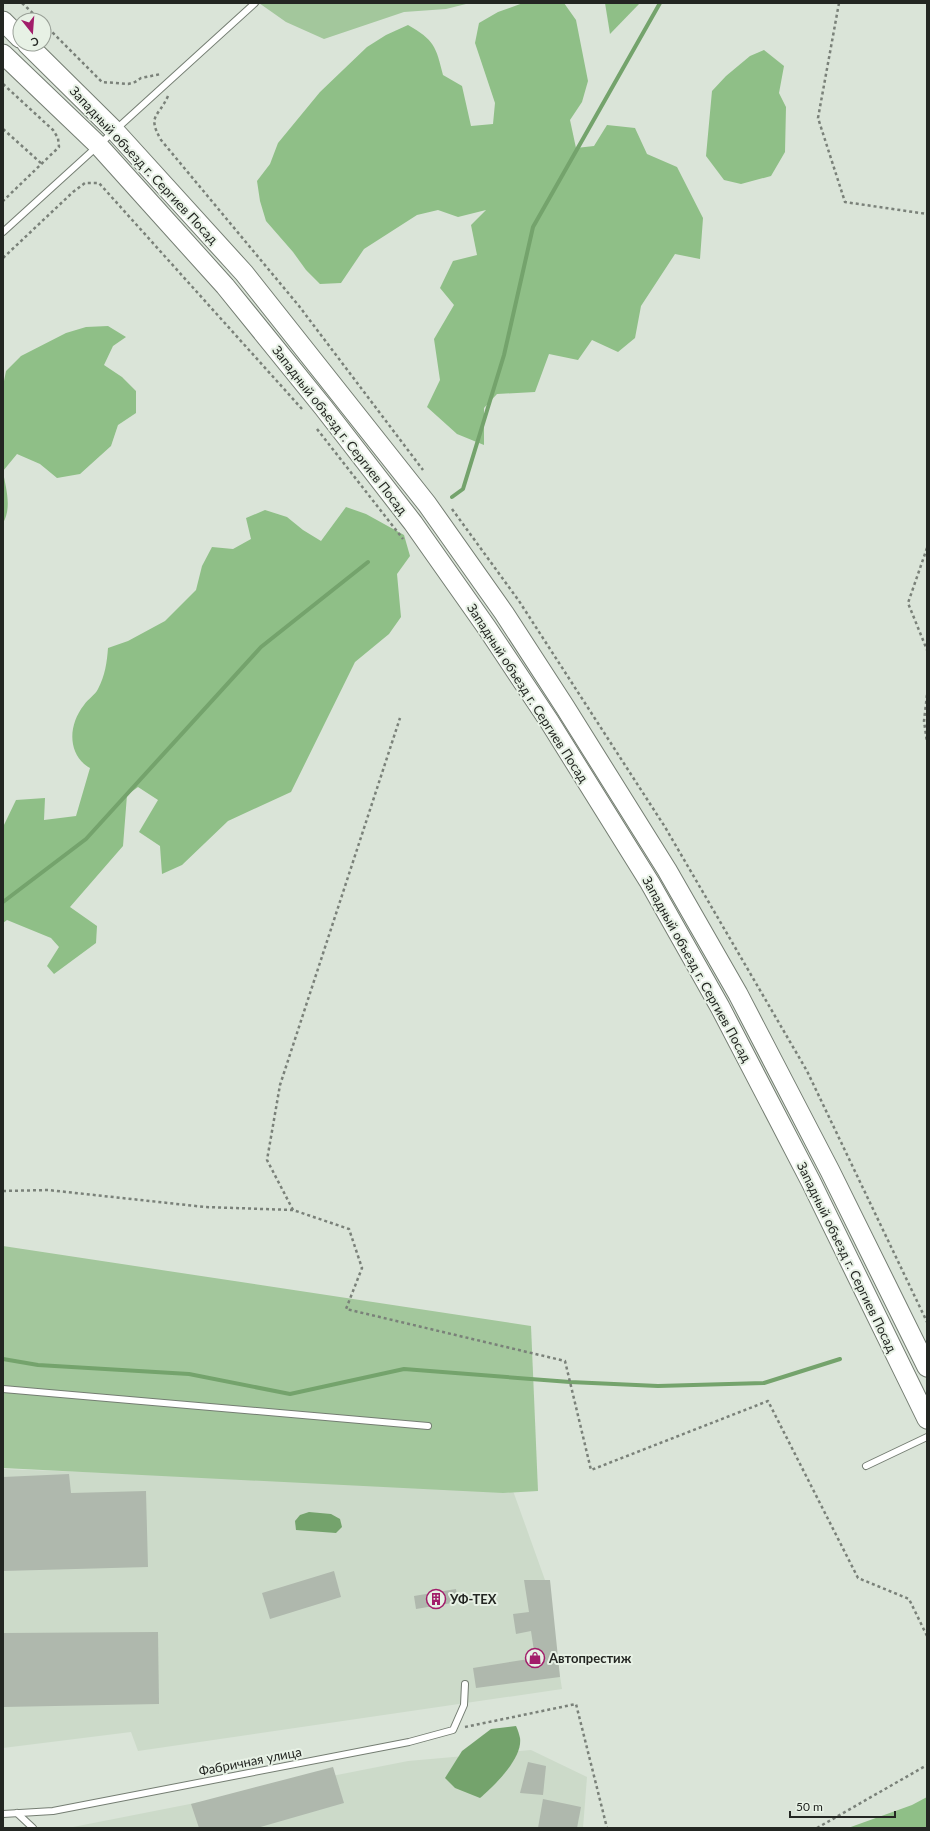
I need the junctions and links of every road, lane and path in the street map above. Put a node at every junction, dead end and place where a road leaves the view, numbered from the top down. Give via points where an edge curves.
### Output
1 (22, 3) edge
2 (255, 3) edge
3 (840, 3) edge
4 (32, 12) edge
5 (3, 21) edge
6 (12, 30) edge
7 (52, 32) edge
8 (35, 52) edge
9 (3, 54) edge
10 (180, 70) junction
11 (3, 84) edge
12 (3, 129) edge
13 (114, 130) junction
14 (98, 145) junction
15 (42, 164) junction
16 (3, 201) edge
17 (927, 214) edge
18 (3, 232) edge
19 (3, 258) edge
20 (304, 411) dead end
21 (313, 424) dead end
22 (406, 543) dead end
23 (927, 548) edge
24 (927, 650) edge
25 (927, 695) edge
26 (400, 718) dead end
27 (927, 742) edge
28 (3, 1191) edge
29 (293, 1210) junction
30 (927, 1367) edge
31 (3, 1389) edge
32 (927, 1419) edge
33 (428, 1426) dead end
34 (927, 1436) edge
35 (866, 1466) dead end
36 (927, 1636) edge
37 (465, 1684) dead end
38 (453, 1730) junction
39 (927, 1765) edge
40 (17, 1813) junction
41 (3, 1814) edge
42 (33, 1828) edge
43 (608, 1828) edge
44 (818, 1828) edge

1 - 4 path
2 - 10 lane
3 - 17 path via 818,118 846,202
5 - 6 main road
7 - 10 path via 102,82 128,84 141,78
8 - 13 main road, Западный объезд г. Сергиев Посад
9 - 14 main road, Западный объезд г. Сергиев Посад
10 - 13 lane
11 - 15 path via 53,130 58,138 59,147
12 - 15 path
13 - 14 lane
13 - 30 main road, Западный объезд г. Сергиев Посад via 244,273 427,504 508,620 667,870 738,994 830,1171
14 - 18 lane
14 - 32 main road, Западный объезд г. Сергиев Посад via 225,286 328,414 418,529 549,721 650,883 720,1007 811,1182
15 - 16 path
19 - 20 path via 73,192 85,183 99,183
21 - 22 path
23 - 24 path via 908,603
25 - 27 path via 924,721
26 - 29 path via 280,1085 267,1160
28 - 29 path via 48,1190 205,1207
29 - 36 path via 349,1229 362,1268 346,1309 566,1361 591,1470 768,1401 858,1578 909,1599
31 - 33 lane
34 - 35 lane
37 - 38 lane via 464,1705
38 - 40 lane, Фабричная улица via 409,1742 61,1809
38 - 43 path via 576,1704
39 - 44 path
40 - 41 lane, Фабричная улица
40 - 42 lane

